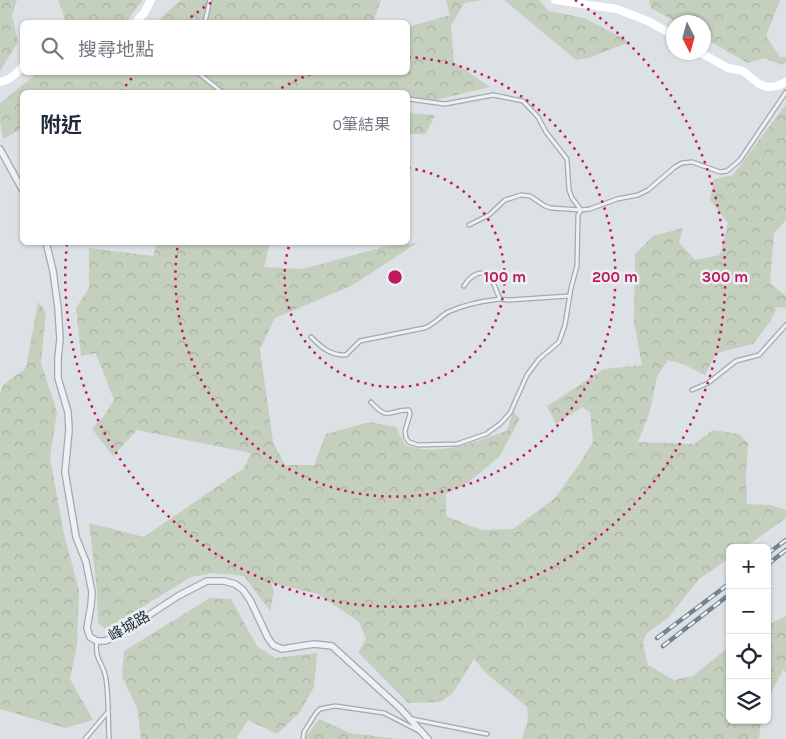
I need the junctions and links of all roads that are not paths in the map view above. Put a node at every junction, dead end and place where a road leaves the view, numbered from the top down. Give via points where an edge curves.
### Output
1 (151, 0) edge
2 (210, 0) edge
3 (555, 0) edge
4 (138, 20) edge
5 (205, 20) edge
6 (666, 31) edge
7 (711, 59) edge
8 (20, 68) edge
9 (201, 75) edge
10 (0, 82) edge
11 (786, 83) edge
12 (220, 90) edge
13 (786, 92) edge
14 (410, 99) edge
15 (0, 149) edge
16 (20, 185) edge
17 (581, 210) junction
18 (469, 225) dead end
19 (47, 245) edge
20 (464, 286) dead end
21 (569, 296) junction
22 (500, 299) junction
23 (786, 325) edge
24 (311, 337) dead end
25 (692, 390) dead end
26 (371, 402) dead end
27 (97, 641) junction
28 (107, 712) junction
29 (409, 718) junction
30 (422, 732) junction
31 (487, 734) dead end
32 (85, 739) edge
33 (108, 739) edge
34 (303, 739) edge
35 (428, 739) edge

1 - 4 street
2 - 5 lane
3 - 6 street via 617,9
7 - 11 street via 742,71 768,87
8 - 10 street via 6,81
9 - 12 lane
13 - 17 lane via 740,160 727,171 720,172 692,162 682,163 638,195
14 - 17 lane via 445,104 493,95 523,101 566,159 569,190
15 - 16 street
17 - 18 lane via 551,208 530,196 520,196 505,200 489,215
17 - 21 lane via 578,215 577,266
19 - 27 street, 峰城路 via 58,308 58,378 68,412 65,472 76,536 92,592 87,628 90,637
20 - 22 lane via 477,273 485,274 490,277
21 - 22 lane
21 - 26 lane via 559,342 527,374 510,413 486,434 457,444 418,445 406,438 409,410 383,413
22 - 24 lane via 450,311 424,328 360,341 346,355 328,351
23 - 25 lane via 759,354 736,361 708,383
27 - 28 lane via 96,652 106,676
27 - 29 street, 峰城路 via 117,636 207,581 224,581 243,590 273,645 282,649 314,644 332,646
28 - 32 lane
28 - 33 lane
29 - 30 street, 峰城路
29 - 31 lane
30 - 34 lane via 384,713 334,706 316,713
30 - 35 street, 峰城路

